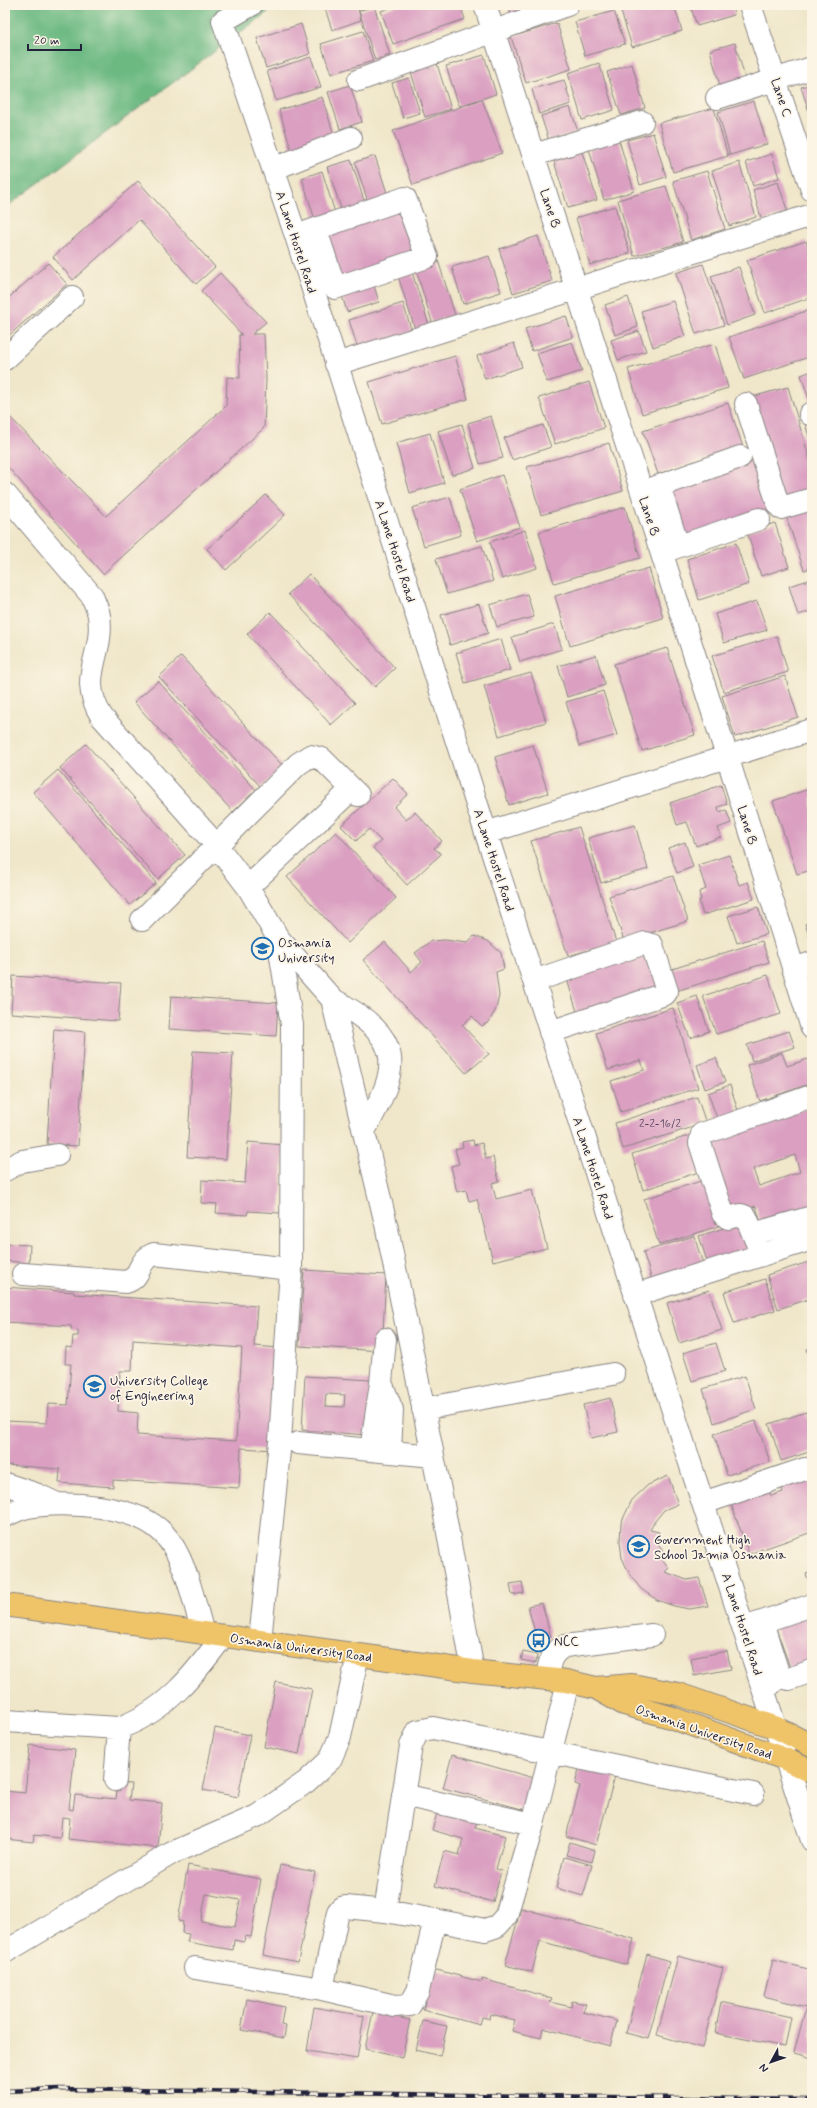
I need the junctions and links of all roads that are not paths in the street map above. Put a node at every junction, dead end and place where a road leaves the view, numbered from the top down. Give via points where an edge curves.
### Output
1 (251, 5) edge
2 (485, 5) edge
3 (567, 5) edge
4 (750, 5) edge
5 (494, 32) junction
6 (812, 68) edge
7 (776, 79) junction
8 (359, 80) dead end
9 (717, 98) dead end
10 (642, 122) dead end
11 (351, 138) dead end
12 (534, 155) junction
13 (273, 169) junction
14 (812, 190) edge
15 (812, 215) edge
16 (306, 233) junction
17 (577, 288) junction
18 (72, 298) dead end
19 (5, 359) edge
20 (336, 364) junction
21 (746, 404) dead end
22 (740, 457) dead end
23 (651, 489) junction
24 (5, 494) edge
25 (812, 499) edge
26 (759, 519) dead end
27 (670, 549) junction
28 (812, 730) edge
29 (727, 756) junction
30 (486, 833) junction
31 (217, 846) junction
32 (248, 887) junction
33 (142, 920) dead end
34 (278, 938) junction
35 (803, 966) edge
36 (534, 981) junction
37 (332, 999) junction
38 (811, 1024) edge
39 (550, 1032) junction
40 (812, 1096) edge
41 (364, 1131) junction
42 (57, 1155) dead end
43 (5, 1170) edge
44 (812, 1217) edge
45 (753, 1234) junction
46 (812, 1239) edge
47 (762, 1255) junction
48 (291, 1268) junction
49 (23, 1274) dead end
50 (635, 1295) junction
51 (385, 1339) dead end
52 (612, 1374) dead end
53 (424, 1409) junction
54 (298, 1443) dead end
55 (381, 1451) junction
56 (433, 1456) junction
57 (805, 1469) dead end
58 (5, 1484) edge
59 (703, 1503) junction
60 (56, 1504) junction
61 (5, 1516) edge
62 (5, 1605) edge
63 (812, 1606) edge
64 (753, 1625) junction
65 (213, 1634) junction
66 (652, 1635) dead end
67 (260, 1641) junction
68 (358, 1655) junction
69 (812, 1671) edge
70 (473, 1672) junction
71 (779, 1676) junction
72 (558, 1680) junction
73 (596, 1688) junction
74 (764, 1691) junction
75 (7, 1719) edge
76 (119, 1728) junction
77 (777, 1728) junction
78 (812, 1746) edge
79 (551, 1752) junction
80 (785, 1759) junction
81 (812, 1772) edge
82 (116, 1780) dead end
83 (753, 1794) dead end
84 (403, 1795) junction
85 (533, 1824) junction
86 (812, 1840) edge
87 (385, 1911) junction
88 (435, 1920) junction
89 (5, 1952) edge
90 (196, 1968) dead end
91 (322, 1989) junction

1 - 13 street, A Lane Hostel Road via 223,21
2 - 5 street, Lane B
3 - 5 street
4 - 7 street, Lane C
5 - 8 street
5 - 12 street, Lane B
6 - 7 street
7 - 9 street
7 - 14 street, Lane C
10 - 12 street
11 - 13 street
12 - 17 street, Lane B
13 - 16 street, A Lane Hostel Road
15 - 17 street
16 - 16 street via 335,288 427,257 405,198
16 - 20 street, A Lane Hostel Road
17 - 20 street
17 - 23 street, Lane B
18 - 19 street
20 - 30 street, A Lane Hostel Road
21 - 25 street via 778,504 781,508 787,508
22 - 23 street
23 - 27 street, Lane B
24 - 31 street via 92,596 99,615 99,632 90,684 93,703 102,717
26 - 27 street
27 - 29 street, Lane B
28 - 29 street
29 - 30 street
29 - 35 street, Lane B
30 - 36 street, A Lane Hostel Road
31 - 32 street
31 - 32 street via 298,764 310,756 322,759 355,792
31 - 33 street
32 - 34 street
34 - 37 street
34 - 48 street via 292,1025
35 - 38 street, Lane B
36 - 39 street, A Lane Hostel Road
36 - 39 street via 646,943 652,945 667,991 665,994
37 - 41 street
37 - 41 street via 371,1023 387,1044 392,1067 388,1085
39 - 50 street, A Lane Hostel Road
40 - 45 street via 702,1134 700,1138 723,1214 728,1218 744,1215
41 - 53 street
42 - 43 street via 22,1161
44 - 45 street
45 - 47 street
46 - 47 street
47 - 50 street
48 - 49 street via 154,1254 141,1262 136,1276 132,1281 126,1282
48 - 67 street via 280,1441
50 - 59 street, A Lane Hostel Road
51 - 55 street via 381,1382 392,1410
52 - 53 street
53 - 56 street
54 - 55 street
55 - 56 street
56 - 70 street
57 - 59 street
58 - 60 street
59 - 64 street, A Lane Hostel Road
60 - 61 street via 26,1507
60 - 65 street via 108,1509 142,1519 164,1534 183,1565
62 - 65 main road, Osmania University Road
63 - 64 street
64 - 71 street
64 - 74 street, A Lane Hostel Road
65 - 67 main road, Osmania University Road
65 - 76 street via 195,1674 176,1693 147,1715
66 - 72 street via 565,1646 556,1650 549,1660
67 - 68 main road, Osmania University Road
68 - 70 main road, Osmania University Road
68 - 89 street via 340,1737 330,1760 306,1782 257,1816 172,1853
69 - 71 street via 789,1679
70 - 72 main road, Osmania University Road
71 - 74 street
72 - 73 main road, Osmania University Road
72 - 79 street
73 - 77 main road, Osmania University Road via 632,1685 678,1694
73 - 80 main road, Osmania University Road via 624,1704 670,1717
74 - 77 street, A Lane Hostel Road
75 - 76 street
76 - 82 street
77 - 78 main road, Osmania University Road
77 - 80 street, A Lane Hostel Road
79 - 83 street
79 - 84 street via 433,1728 418,1731 413,1738
79 - 85 street
80 - 81 main road, Osmania University Road
80 - 86 street, A Lane Hostel Road
84 - 85 street
84 - 87 street
85 - 88 street via 506,1916 497,1926 485,1930
87 - 88 street
87 - 91 street via 346,1906 341,1908 338,1912
88 - 91 street via 418,1991 410,2005 395,2006
90 - 91 street

